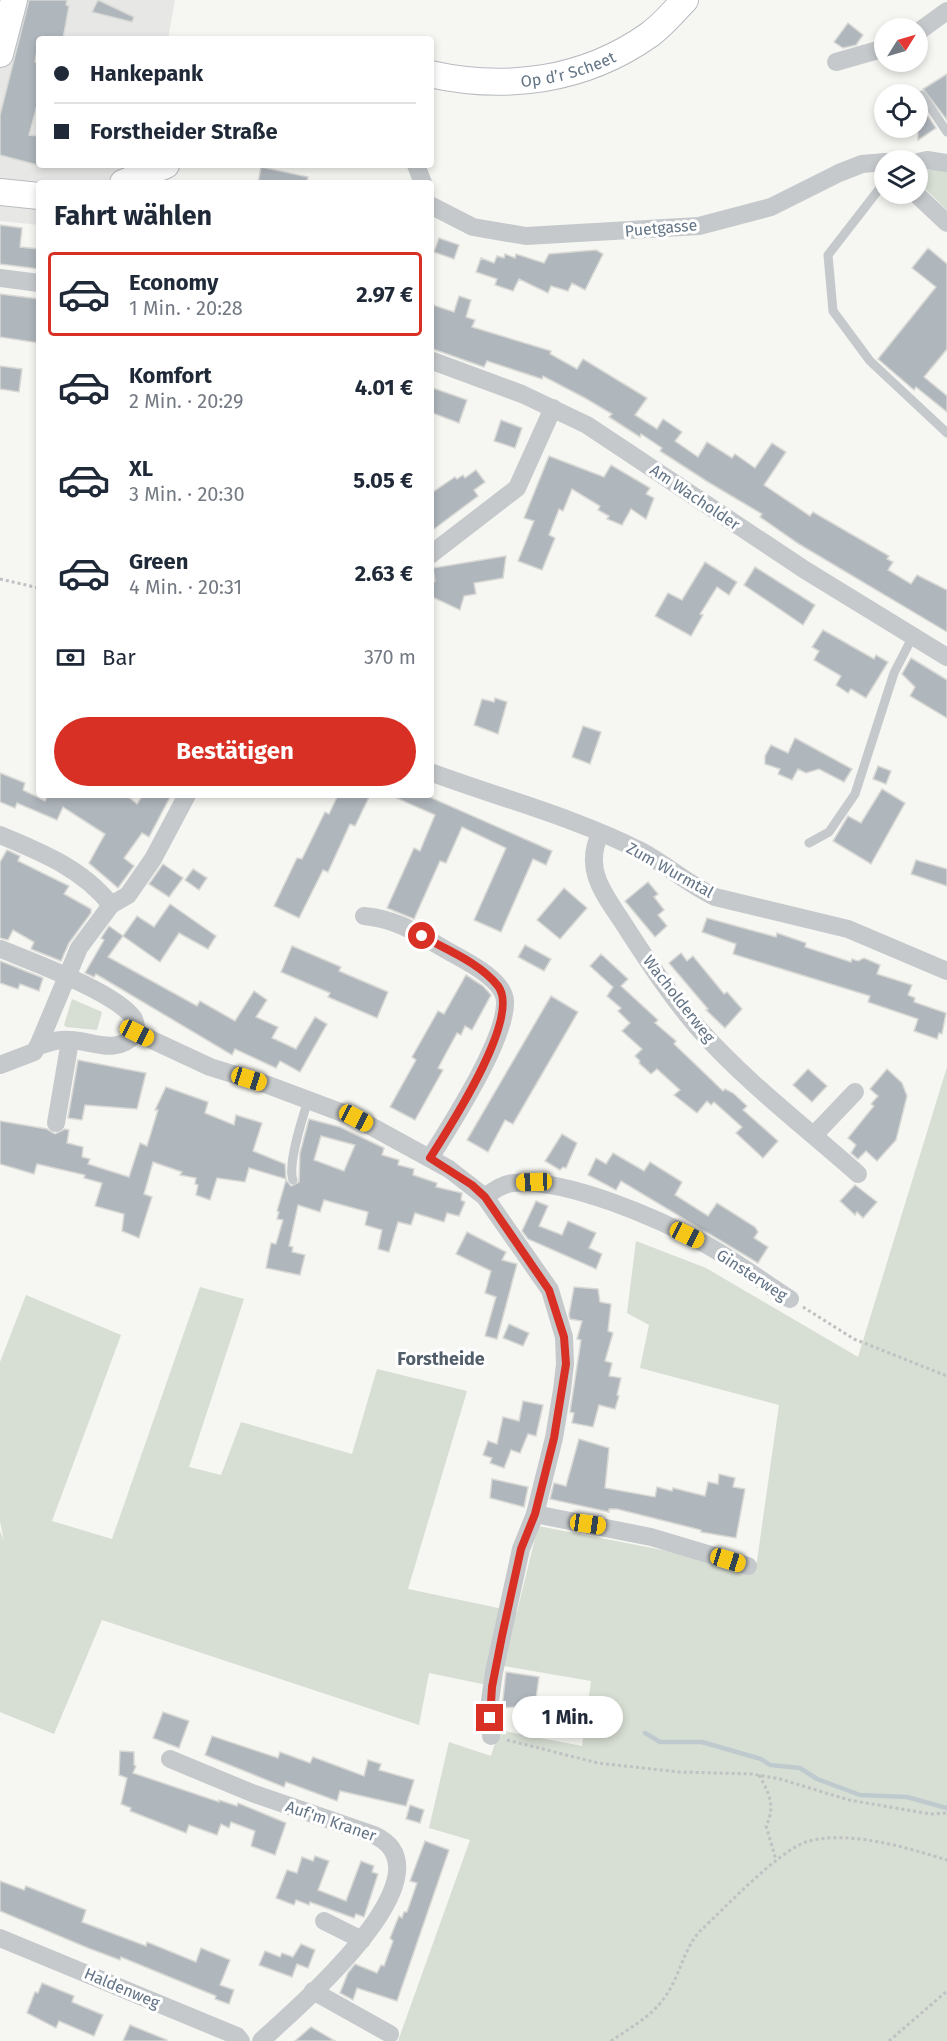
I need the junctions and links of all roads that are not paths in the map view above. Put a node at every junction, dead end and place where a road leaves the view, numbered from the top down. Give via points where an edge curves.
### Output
1 (14, 0) edge
2 (685, 0) edge
3 (947, 11) edge
4 (928, 25) edge
5 (874, 51) edge
6 (0, 54) edge
7 (836, 62) dead end
8 (434, 75) edge
9 (928, 104) edge
10 (947, 132) edge
11 (928, 160) edge
12 (874, 163) edge
13 (947, 163) edge
14 (159, 168) edge
15 (130, 180) edge
16 (0, 192) edge
17 (36, 196) edge
18 (874, 196) edge
19 (927, 204) edge
20 (434, 207) edge
21 (947, 223) edge
22 (0, 278) edge
23 (36, 283) edge
24 (434, 361) edge
25 (553, 408) junction
26 (947, 433) edge
27 (434, 552) edge
28 (913, 636) junction
29 (947, 657) edge
30 (434, 773) edge
31 (185, 798) edge
32 (600, 834) junction
33 (0, 835) edge
34 (809, 843) dead end
35 (111, 905) junction
36 (364, 916) dead end
37 (1, 949) edge
38 (947, 971) edge
39 (66, 975) junction
40 (137, 1033) junction
41 (70, 1041) junction
42 (38, 1046) junction
43 (0, 1065) edge
44 (855, 1092) dead end
45 (308, 1100) junction
46 (56, 1123) dead end
47 (814, 1135) junction
48 (430, 1158) junction
49 (858, 1174) dead end
50 (293, 1180) dead end
51 (485, 1197) junction
52 (790, 1299) road end
53 (535, 1514) junction
54 (748, 1566) dead end
55 (490, 1736) road end
56 (170, 1760) dead end
57 (324, 1922) dead end
58 (0, 1938) edge
59 (362, 1940) junction
60 (313, 1991) junction
61 (390, 2034) dead end
62 (241, 2041) edge
63 (261, 2041) edge

1 - 6 street
2 - 8 street, Op d’r Scheet via 651,34 623,51 554,78 484,83
3 - 4 street
5 - 7 street
9 - 10 lane
11 - 13 street
12 - 20 street, Puetgasse via 839,173 771,207 699,226 526,236 473,226
14 - 15 street
16 - 17 street
18 - 26 lane via 828,255 833,311 870,361
19 - 21 street
22 - 23 street
24 - 25 street, Am Wacholder
25 - 27 street via 517,488
25 - 28 street, Am Wacholder via 587,425 805,570
28 - 29 street, Am Wacholder
28 - 34 lane via 894,673 855,794 829,832
30 - 32 street, Zum Wurmtal
31 - 35 street via 153,859 128,895
32 - 38 street, Zum Wurmtal via 640,851 715,897 848,929
32 - 47 street, Wacholderweg via 592,855 593,871 672,996 730,1060
33 - 35 street via 46,854 78,874
35 - 39 street
36 - 48 street via 388,919 484,972 505,1000 499,1029 482,1069
37 - 39 street
39 - 40 street via 126,1011 135,1020
39 - 42 street
40 - 41 street via 122,1044
40 - 45 street via 210,1067
41 - 42 street
41 - 46 street
42 - 43 street via 34,1052
44 - 47 street
45 - 48 street via 356,1118
45 - 50 lane via 297,1132 298,1144 291,1167
47 - 49 street, Wacholderweg
48 - 51 street
51 - 52 street, Ginsterweg via 511,1183 534,1182 600,1199 705,1244
51 - 53 street via 549,1290 564,1337 566,1364 560,1401
53 - 54 street via 651,1537
53 - 55 street via 521,1549 494,1672
56 - 59 street, Auf'm Kraner via 388,1842 398,1860 398,1876 374,1926
57 - 59 street
58 - 62 street, Haldenweg via 237,2036
59 - 60 street, Auf'm Kraner
60 - 61 street
60 - 63 street, Auf'm Kraner

